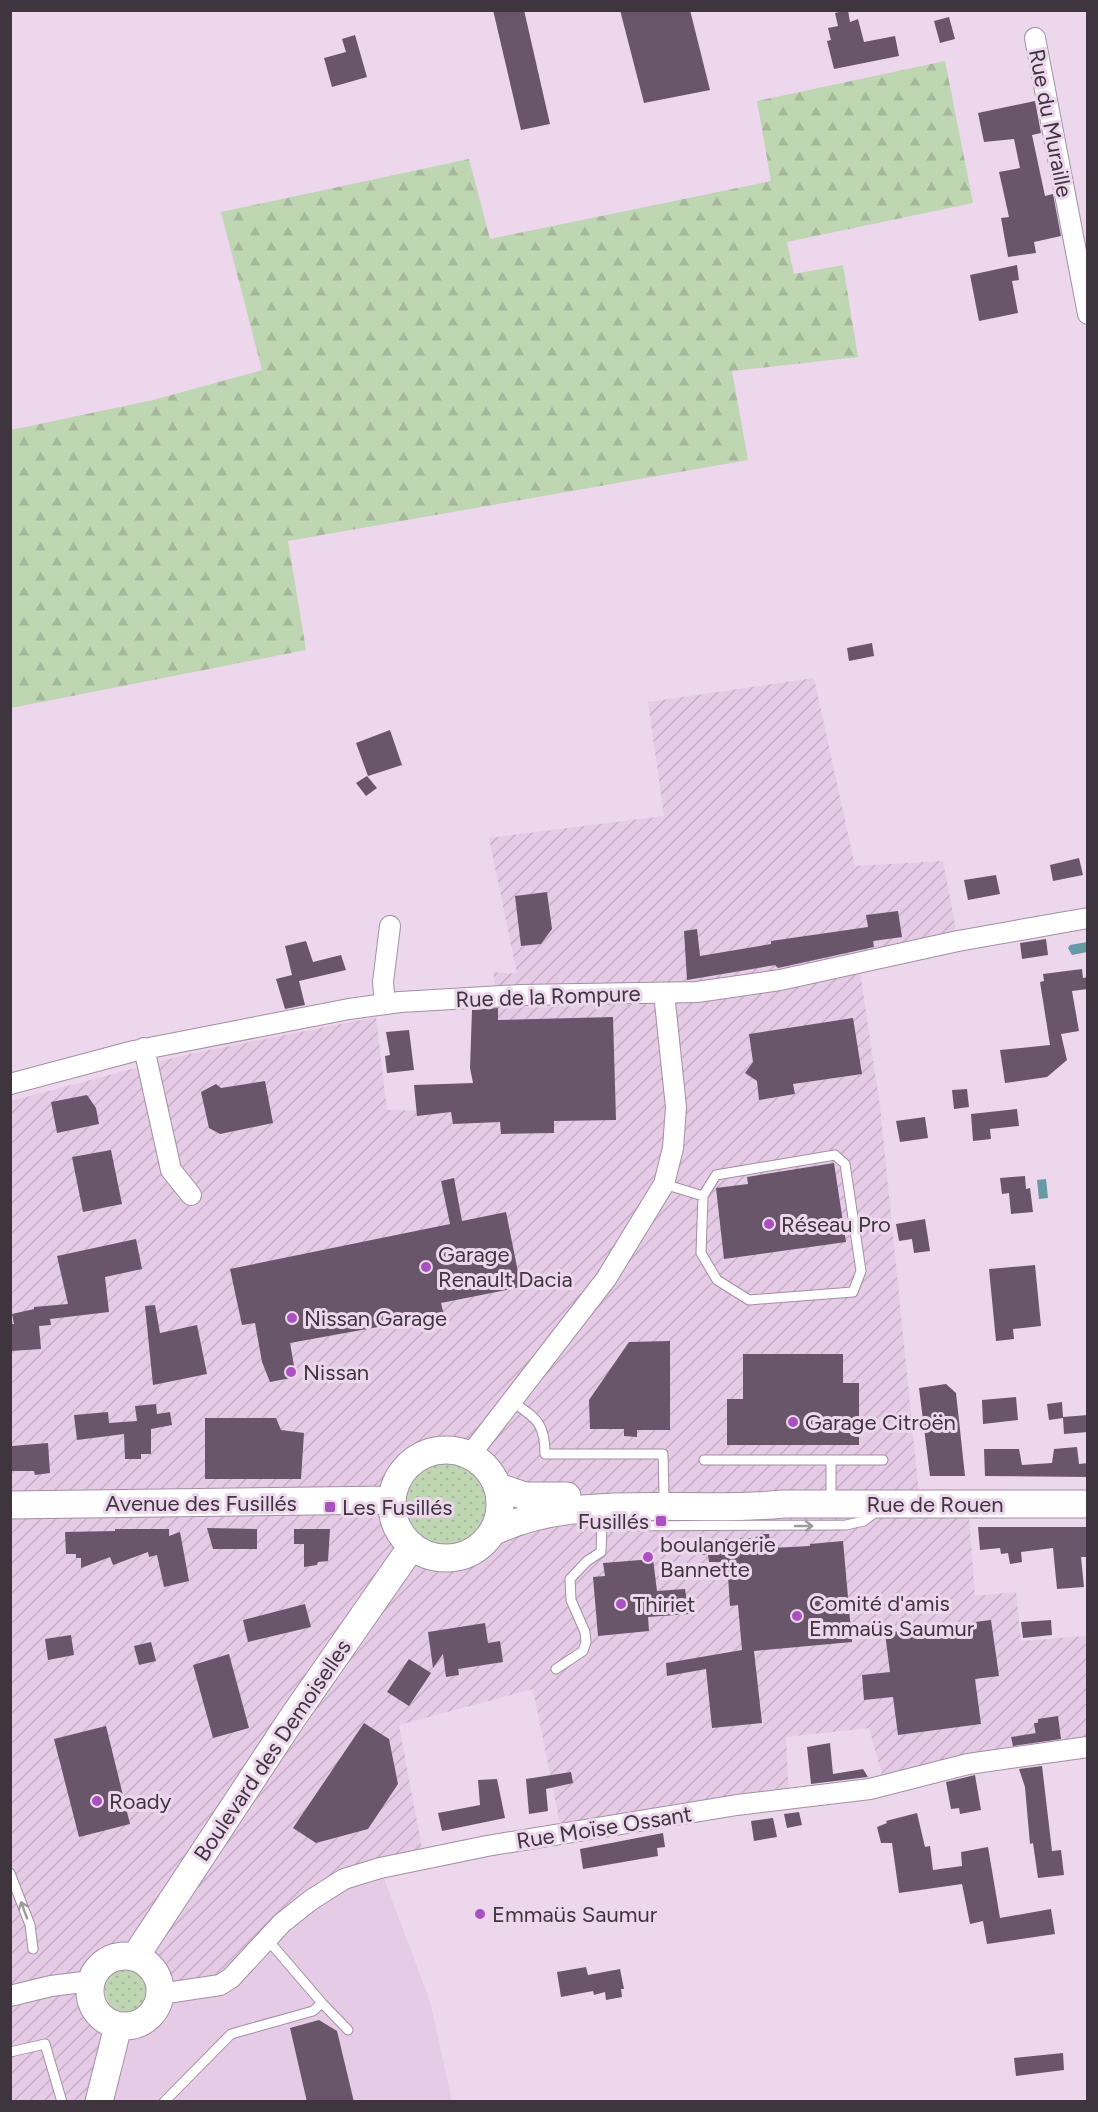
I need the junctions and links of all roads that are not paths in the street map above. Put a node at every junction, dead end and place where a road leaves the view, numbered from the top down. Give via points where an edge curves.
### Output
1 (1035, 38) dead end
2 (1088, 314) edge
3 (1088, 918) edge
4 (390, 926) dead end
5 (664, 993) junction
6 (385, 1004) junction
7 (144, 1048) junction
8 (10, 1084) edge
9 (664, 1184) junction
10 (191, 1195) dead end
11 (703, 1196) junction
12 (510, 1400) junction
13 (470, 1455) junction
14 (704, 1460) dead end
15 (831, 1460) junction
16 (884, 1460) dead end
17 (498, 1487) junction
18 (392, 1500) junction
19 (661, 1502) junction
20 (10, 1504) edge
21 (831, 1504) junction
22 (885, 1504) junction
23 (1088, 1504) edge
24 (594, 1517) junction
25 (493, 1532) junction
26 (412, 1546) junction
27 (556, 1670) dead end
28 (1088, 1747) edge
29 (10, 1873) edge
30 (267, 1939) junction
31 (33, 1949) dead end
32 (135, 1957) junction
33 (91, 1981) junction
34 (160, 1994) junction
35 (10, 1996) edge
36 (322, 2003) junction
37 (118, 2026) junction
38 (348, 2030) dead end
39 (10, 2052) edge
40 (62, 2102) edge
41 (99, 2102) edge
42 (164, 2102) edge

1 - 2 street, Rue du Muraille
3 - 5 street, Rue de la Rompure via 958,941 780,980
4 - 6 street via 383,982
5 - 6 street, Rue de la Rompure via 521,995
5 - 9 street via 676,1107 673,1148
6 - 7 street, Rue de la Rompure
7 - 8 street, Rue de la Rompure
7 - 10 street via 171,1170
9 - 11 lane
9 - 12 street via 606,1279
11 - 11 lane via 701,1253 717,1280 749,1300 853,1292 861,1271 845,1164 835,1155 716,1175
12 - 13 street
12 - 19 lane via 540,1423 546,1454 663,1454
13 - 17 main road via 486,1468
13 - 18 main road via 455,1450 426,1454 412,1462 402,1473
14 - 15 lane
15 - 16 lane
15 - 21 lane
17 - 19 main road, Rue de Rouen via 532,1497
17 - 25 main road via 500,1510
18 - 20 main road, Avenue des Fusillés
18 - 26 main road via 394,1518
19 - 21 main road, Rue de Rouen via 743,1496 783,1504
19 - 24 main road, Rue de Rouen
21 - 22 main road, Rue de Rouen
22 - 23 main road, Rue de Rouen
24 -> 22 lane via 846,1525 864,1521
24 - 25 main road, Rue de Rouen via 532,1516
24 - 27 lane via 601,1552 570,1579 571,1600 586,1642 583,1651
25 - 26 main road via 476,1549 461,1556 427,1555
26 - 32 main road, Boulevard des Demoiselles via 291,1720
28 - 30 street, Rue Moïse Ossant via 968,1764 870,1789 737,1805 487,1846 380,1868 328,1888
31 -> 29 lane via 30,1925
30 - 34 street, Rue Moïse Ossant via 220,1985
30 - 36 lane
32 - 33 main road via 119,1956 104,1962
32 - 34 main road via 147,1963 157,1976
33 - 35 street
33 - 37 main road via 89,1993 94,2009
34 - 37 main road via 153,2013 144,2021
36 - 38 lane
36 - 42 lane via 313,2011 231,2034
37 - 41 main road
39 - 40 lane via 45,2044

